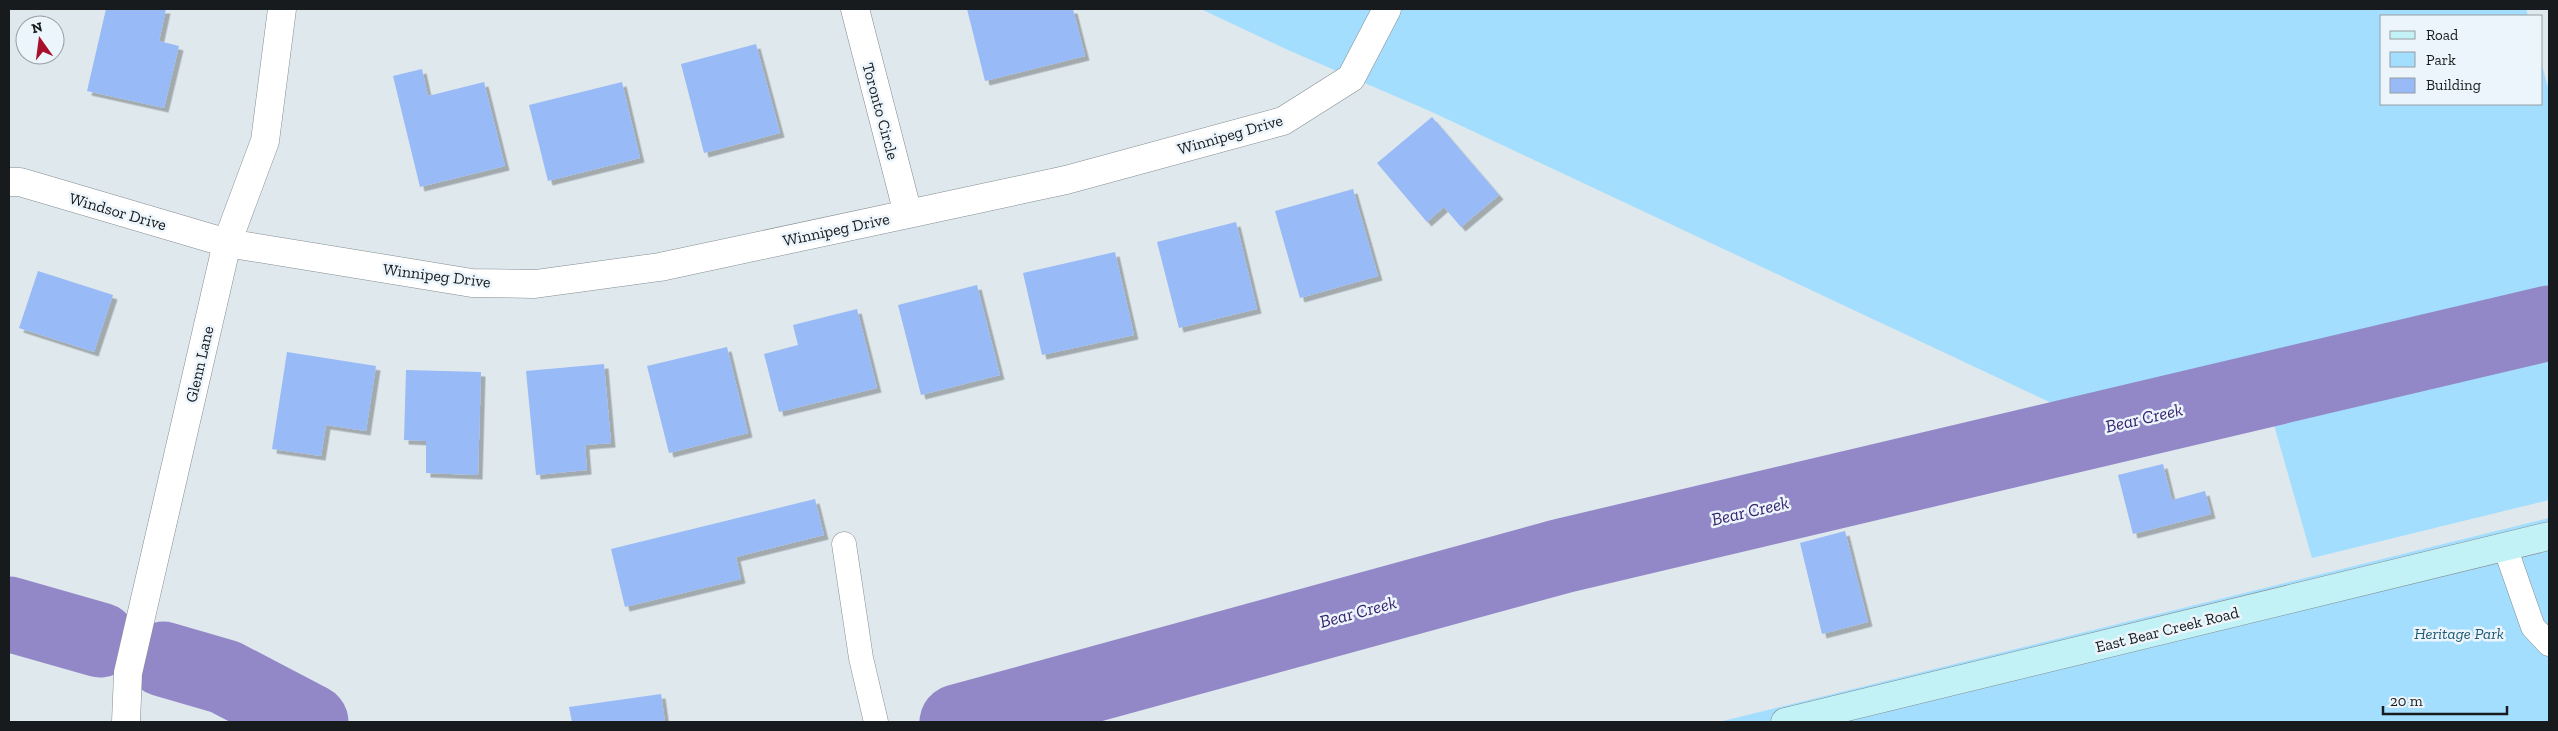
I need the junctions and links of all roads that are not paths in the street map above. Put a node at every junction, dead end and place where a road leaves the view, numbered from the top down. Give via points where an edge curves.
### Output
1 (282, 9) edge
2 (855, 9) edge
3 (1387, 9) edge
4 (9, 182) edge
5 (908, 214) junction
6 (227, 242) junction
7 (2549, 536) edge
8 (844, 544) dead end
9 (2505, 547) junction
10 (2549, 644) edge
11 (126, 722) edge
12 (876, 722) edge
13 (1785, 722) edge

1 - 6 street, Glenn Lane via 265,141
2 - 5 street, Toronto Circle
3 - 5 street, Winnipeg Drive via 1351,78 1283,121 1066,180
4 - 6 street, Windsor Drive via 20,182
5 - 6 street, Winnipeg Drive via 660,267 535,284 472,283
6 - 11 street, Glenn Lane via 128,673
7 - 9 main road, East Bear Creek Road
8 - 12 lane via 861,658
9 - 10 lane via 2533,627
9 - 13 main road, East Bear Creek Road

